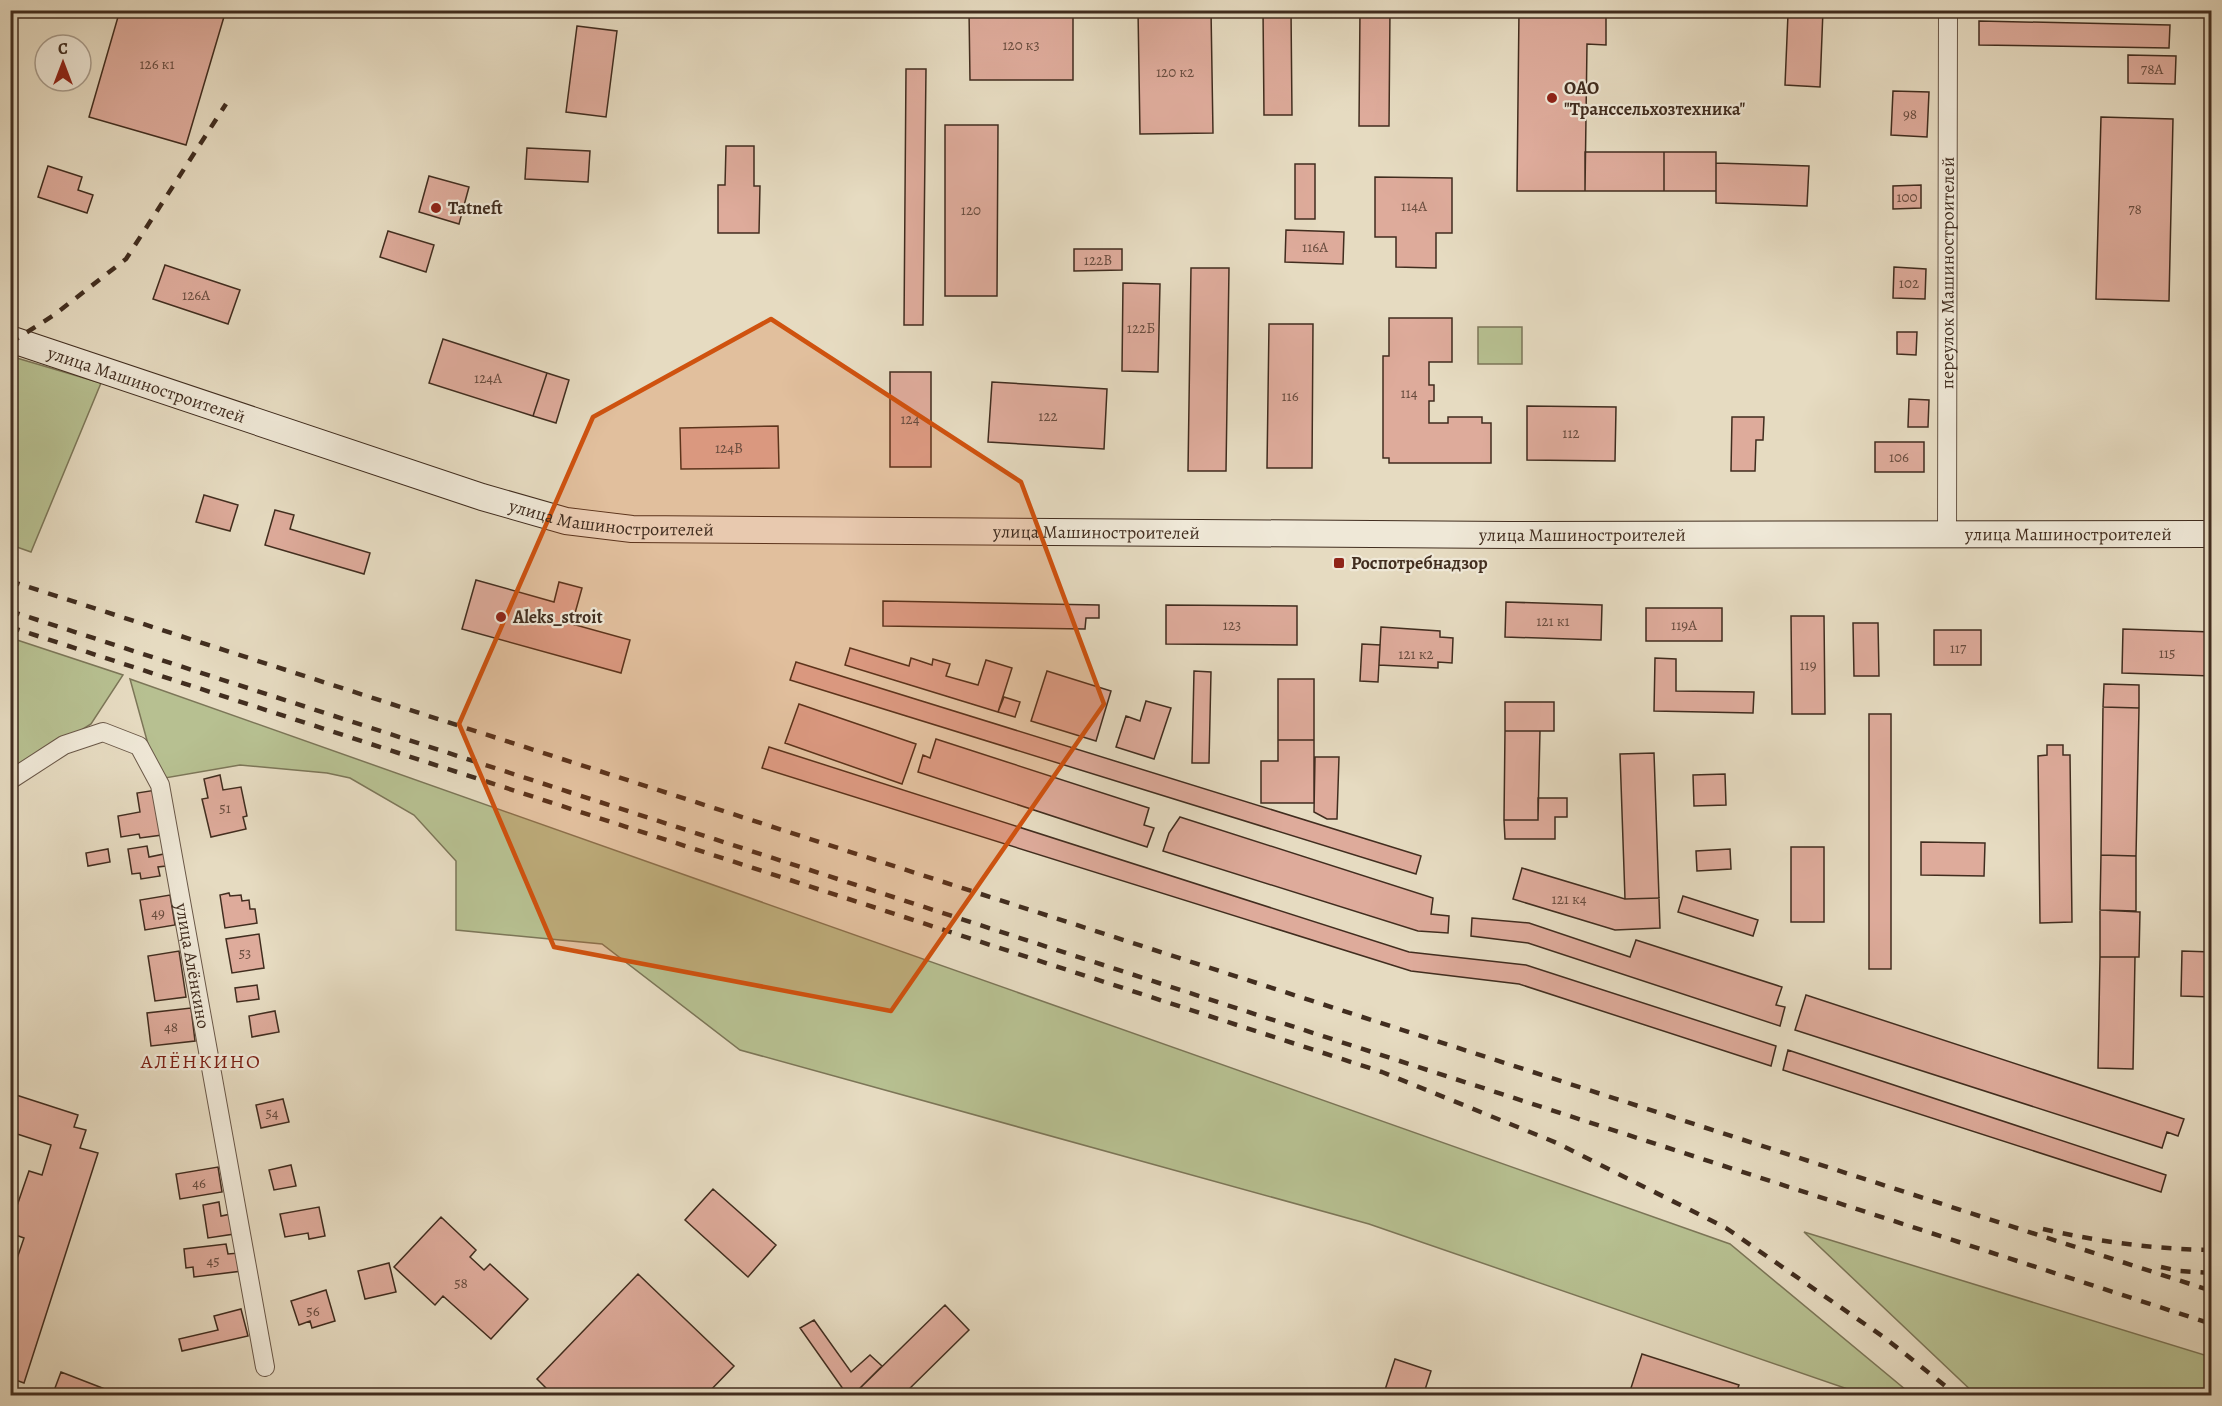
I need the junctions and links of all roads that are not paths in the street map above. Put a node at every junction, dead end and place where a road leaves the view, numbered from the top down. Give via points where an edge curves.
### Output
1 (1948, 10) edge
2 (10, 339) edge
3 (1947, 534) junction
4 (2211, 534) edge
5 (10, 780) edge
6 (265, 1367) dead end

1 - 3 street, переулок Машиностроителей
2 - 3 main road, улица Машиностроителей via 482,497 566,521 632,529
3 - 4 main road, улица Машиностроителей
5 - 6 street, улица Алёнкино via 64,744 103,732 139,746 159,785

